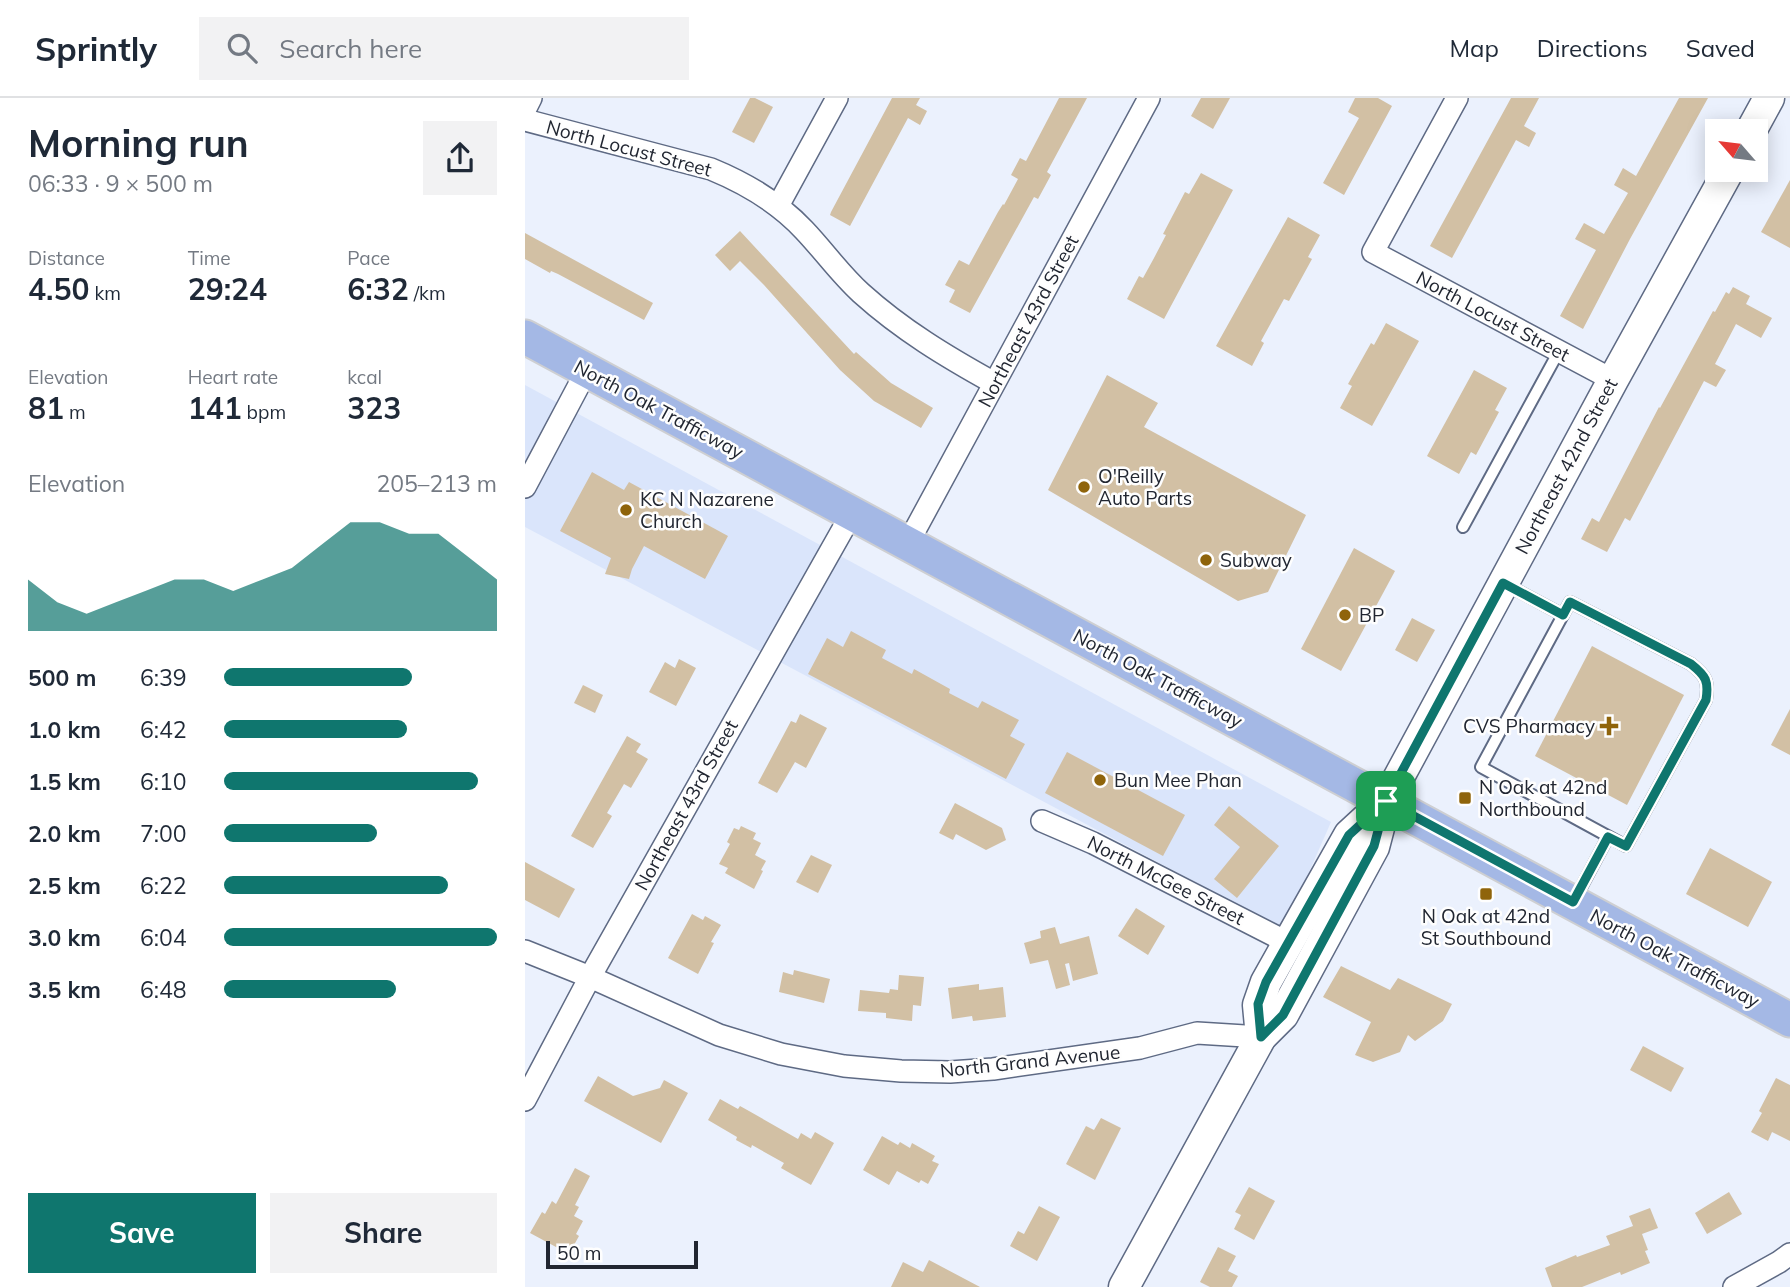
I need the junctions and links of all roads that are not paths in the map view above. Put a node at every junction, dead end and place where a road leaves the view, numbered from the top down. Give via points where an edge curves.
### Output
1 (531, 98) edge
2 (837, 98) edge
3 (1149, 98) edge
4 (1457, 98) edge
5 (1769, 98) edge
6 (525, 110) edge
7 (1758, 119) edge
8 (525, 120) edge
9 (1723, 182) edge
10 (778, 206) junction
11 (525, 337) edge
12 (1559, 351) junction
13 (587, 370) junction
14 (1613, 380) junction
15 (994, 383) junction
16 (525, 487) edge
17 (852, 513) junction
18 (1463, 527) dead end
19 (908, 543) junction
20 (1503, 583) junction
21 (1563, 615) junction
22 (1386, 801) junction
23 (1042, 821) dead end
24 (1608, 837) junction
25 (1573, 902) junction
26 (1287, 945) junction
27 (525, 951) edge
28 (590, 977) junction
29 (1790, 1020) edge
30 (1261, 1037) junction
31 (525, 1100) edge
32 (1790, 1254) edge
33 (1124, 1287) edge
34 (1734, 1287) edge

1 - 6 street
2 - 10 street
3 - 15 street, Northeast 43rd Street
4 - 12 street, North Locust Street via 1373,252
5 - 7 main road
8 - 10 street, North Locust Street via 711,169
9 - 14 main road, Northeast 42nd Street
10 - 15 street, North Locust Street via 860,292 900,326
11 - 13 main road, North Oak Trafficway
12 - 14 street, North Locust Street
12 - 18 lane
13 - 16 street
13 - 17 main road, North Oak Trafficway
14 - 20 main road, Northeast 42nd Street
15 - 19 street, Northeast 43rd Street
17 - 19 main road, North Oak Trafficway
17 - 28 street, Northeast 43rd Street
19 - 22 main road, North Oak Trafficway
20 - 21 lane
20 - 22 main road, Northeast 42nd Street
21 - 24 lane via 1481,766
21 - 24 lane via 1570,602 1691,664 1703,673 1708,685 1706,700 1626,846
22 - 25 main road, North Oak Trafficway
22 - 26 main road via 1349,835
22 - 30 main road via 1368,858 1283,1015
23 - 26 street, North McGee Street
24 - 25 lane
25 - 29 main road, North Oak Trafficway
26 - 30 main road via 1258,1004
27 - 28 street, North Grand Avenue
28 - 30 street, North Grand Avenue via 719,1035 843,1066 982,1069 1140,1048 1197,1032
28 - 31 street, Northeast 43rd Street
30 - 33 main road
32 - 34 street

